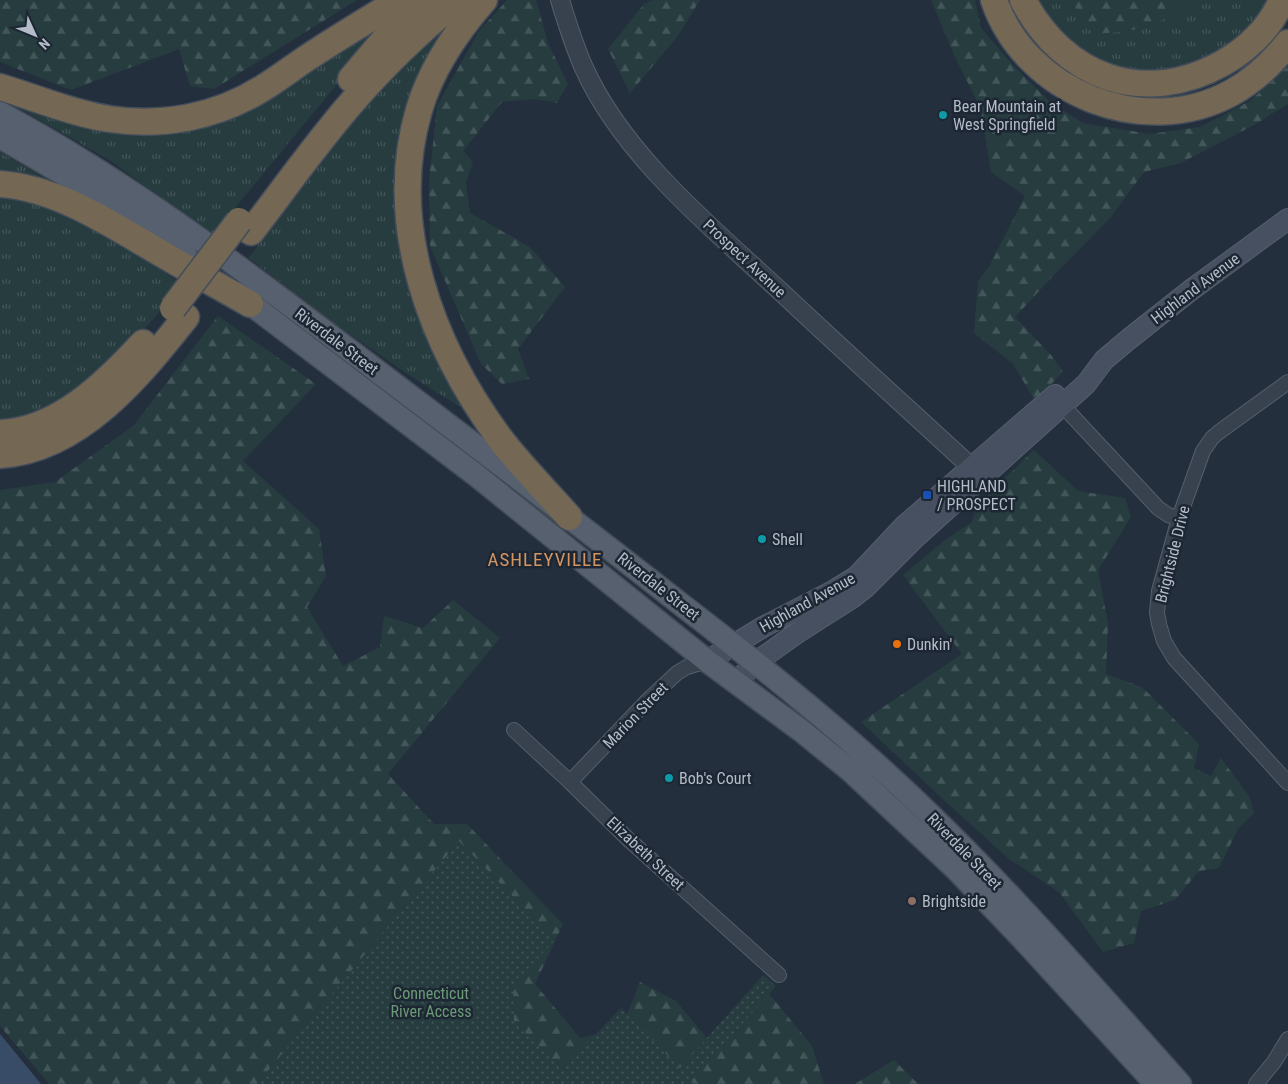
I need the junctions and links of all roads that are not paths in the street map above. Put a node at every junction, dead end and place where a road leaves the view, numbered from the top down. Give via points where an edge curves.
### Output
1 (400, 0) edge
2 (423, 0) edge
3 (457, 0) edge
4 (484, 0) edge
5 (560, 0) edge
6 (994, 0) edge
7 (1023, 0) edge
8 (1282, 0) edge
9 (1288, 43) edge
10 (0, 87) edge
11 (0, 113) edge
12 (0, 137) edge
13 (0, 184) edge
14 (1288, 219) edge
15 (245, 226) junction
16 (250, 304) junction
17 (179, 313) junction
18 (1104, 360) junction
19 (1288, 382) edge
20 (1063, 406) junction
21 (0, 433) edge
22 (0, 455) edge
23 (976, 473) junction
24 (569, 517) junction
25 (1180, 518) junction
26 (734, 644) junction
27 (707, 661) junction
28 (755, 663) junction
29 (736, 682) junction
30 (514, 730) dead end
31 (570, 782) junction
32 (1288, 783) edge
33 (779, 975) dead end
34 (1288, 1039) edge
35 (1260, 1082) edge
36 (1156, 1084) edge
37 (1180, 1084) edge

1 - 10 highway via 254,93 223,108 190,118 144,122 111,119 74,111
2 - 15 highway via 370,56
3 - 15 highway via 408,43 354,100
4 - 24 highway via 451,42 419,109 411,145 407,191 412,249 428,306 467,387 501,440
5 - 23 street, Prospect Avenue via 571,36 597,94 620,129 665,182
6 - 9 highway via 1014,39 1050,77 1100,103 1139,111 1182,110 1224,96 1262,70
7 - 8 highway via 1039,27 1072,59 1099,74 1145,84 1177,81 1228,60 1263,32
11 - 24 main road, Riverdale Street via 78,158 179,225
12 - 16 main road, Riverdale Street via 96,193
13 - 16 highway via 37,190 74,205
14 - 18 main road, Highland Avenue via 1191,290
15 - 17 highway
16 - 27 main road, Riverdale Street via 476,475
17 - 21 highway via 88,396 46,421
17 - 22 highway via 143,370 90,418 37,447
18 - 20 main road, Highland Avenue via 1086,384
18 - 23 main road, Highland Avenue via 1079,373
19 - 25 street, Brightside Drive via 1206,445
20 - 23 main road, Highland Avenue
20 - 25 street via 1158,508
23 - 26 main road, Highland Avenue via 904,526 856,577
23 - 28 main road, Highland Avenue via 866,587
24 - 26 main road, Riverdale Street
25 - 32 street, Brightside Drive via 1159,591 1157,613 1164,641 1174,658
26 - 27 main road, Highland Avenue
26 - 28 main road, Riverdale Street
27 - 29 main road, Riverdale Street
27 - 31 street, Marion Street via 676,673
28 - 29 main road, Highland Avenue
28 - 37 main road, Riverdale Street via 865,755 925,811 1007,895
29 - 36 main road, Riverdale Street via 851,771 923,837 1014,929
30 - 31 street, Elizabeth Street
31 - 33 street, Elizabeth Street via 628,839
34 - 35 street

